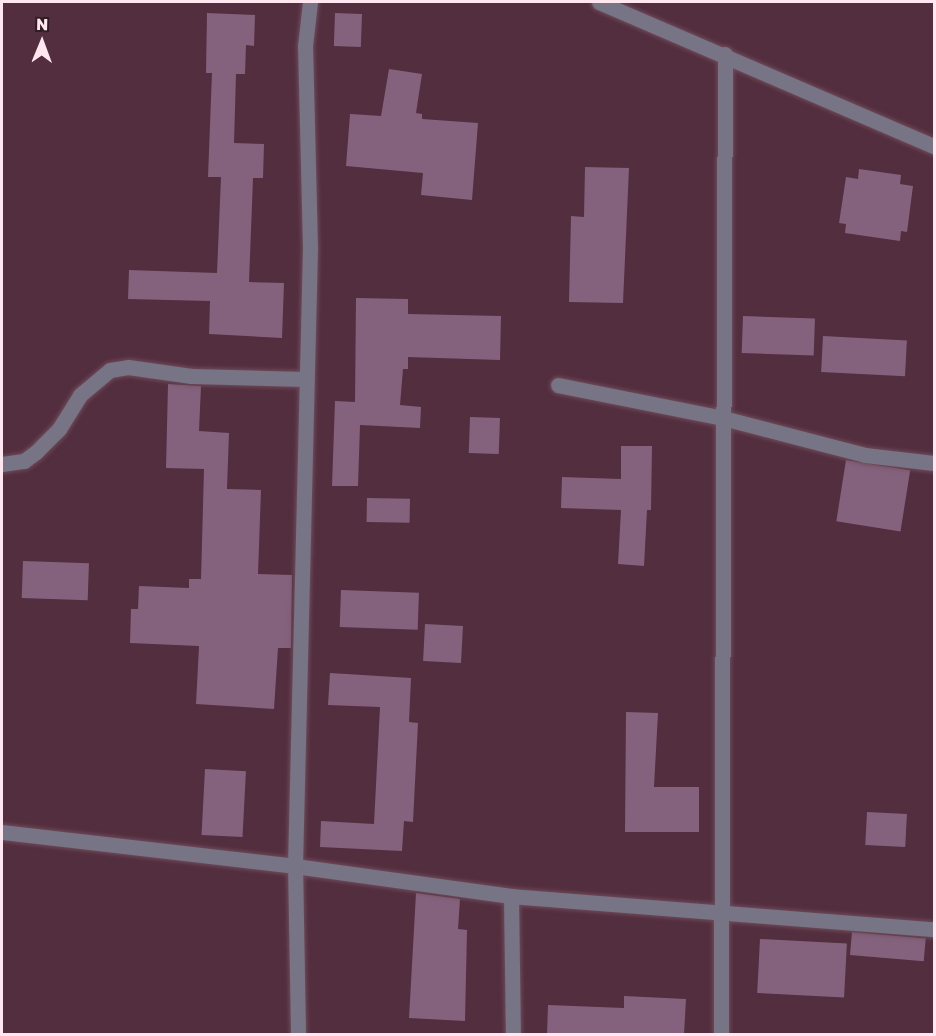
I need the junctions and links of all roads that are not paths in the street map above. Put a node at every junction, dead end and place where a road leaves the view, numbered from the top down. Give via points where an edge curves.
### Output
1 (310, 2) edge
2 (599, 2) edge
3 (725, 54) junction
4 (934, 146) edge
5 (306, 379) junction
6 (558, 385) dead end
7 (723, 418) junction
8 (934, 463) edge
9 (2, 464) edge
10 (2, 832) edge
11 (295, 866) junction
12 (511, 896) junction
13 (722, 913) junction
14 (934, 929) edge
15 (298, 1035) edge
16 (513, 1035) edge
17 (721, 1035) edge

1 - 5 street via 305,46 310,248
2 - 3 street
3 - 4 street
3 - 7 street
5 - 9 street via 191,376 128,367 110,370 80,395 59,429 36,452 24,460
5 - 11 street
6 - 7 street
7 - 8 street via 865,455
7 - 13 street
10 - 11 street
11 - 12 street
11 - 15 street
12 - 13 street
12 - 16 street
13 - 14 street
13 - 17 street

